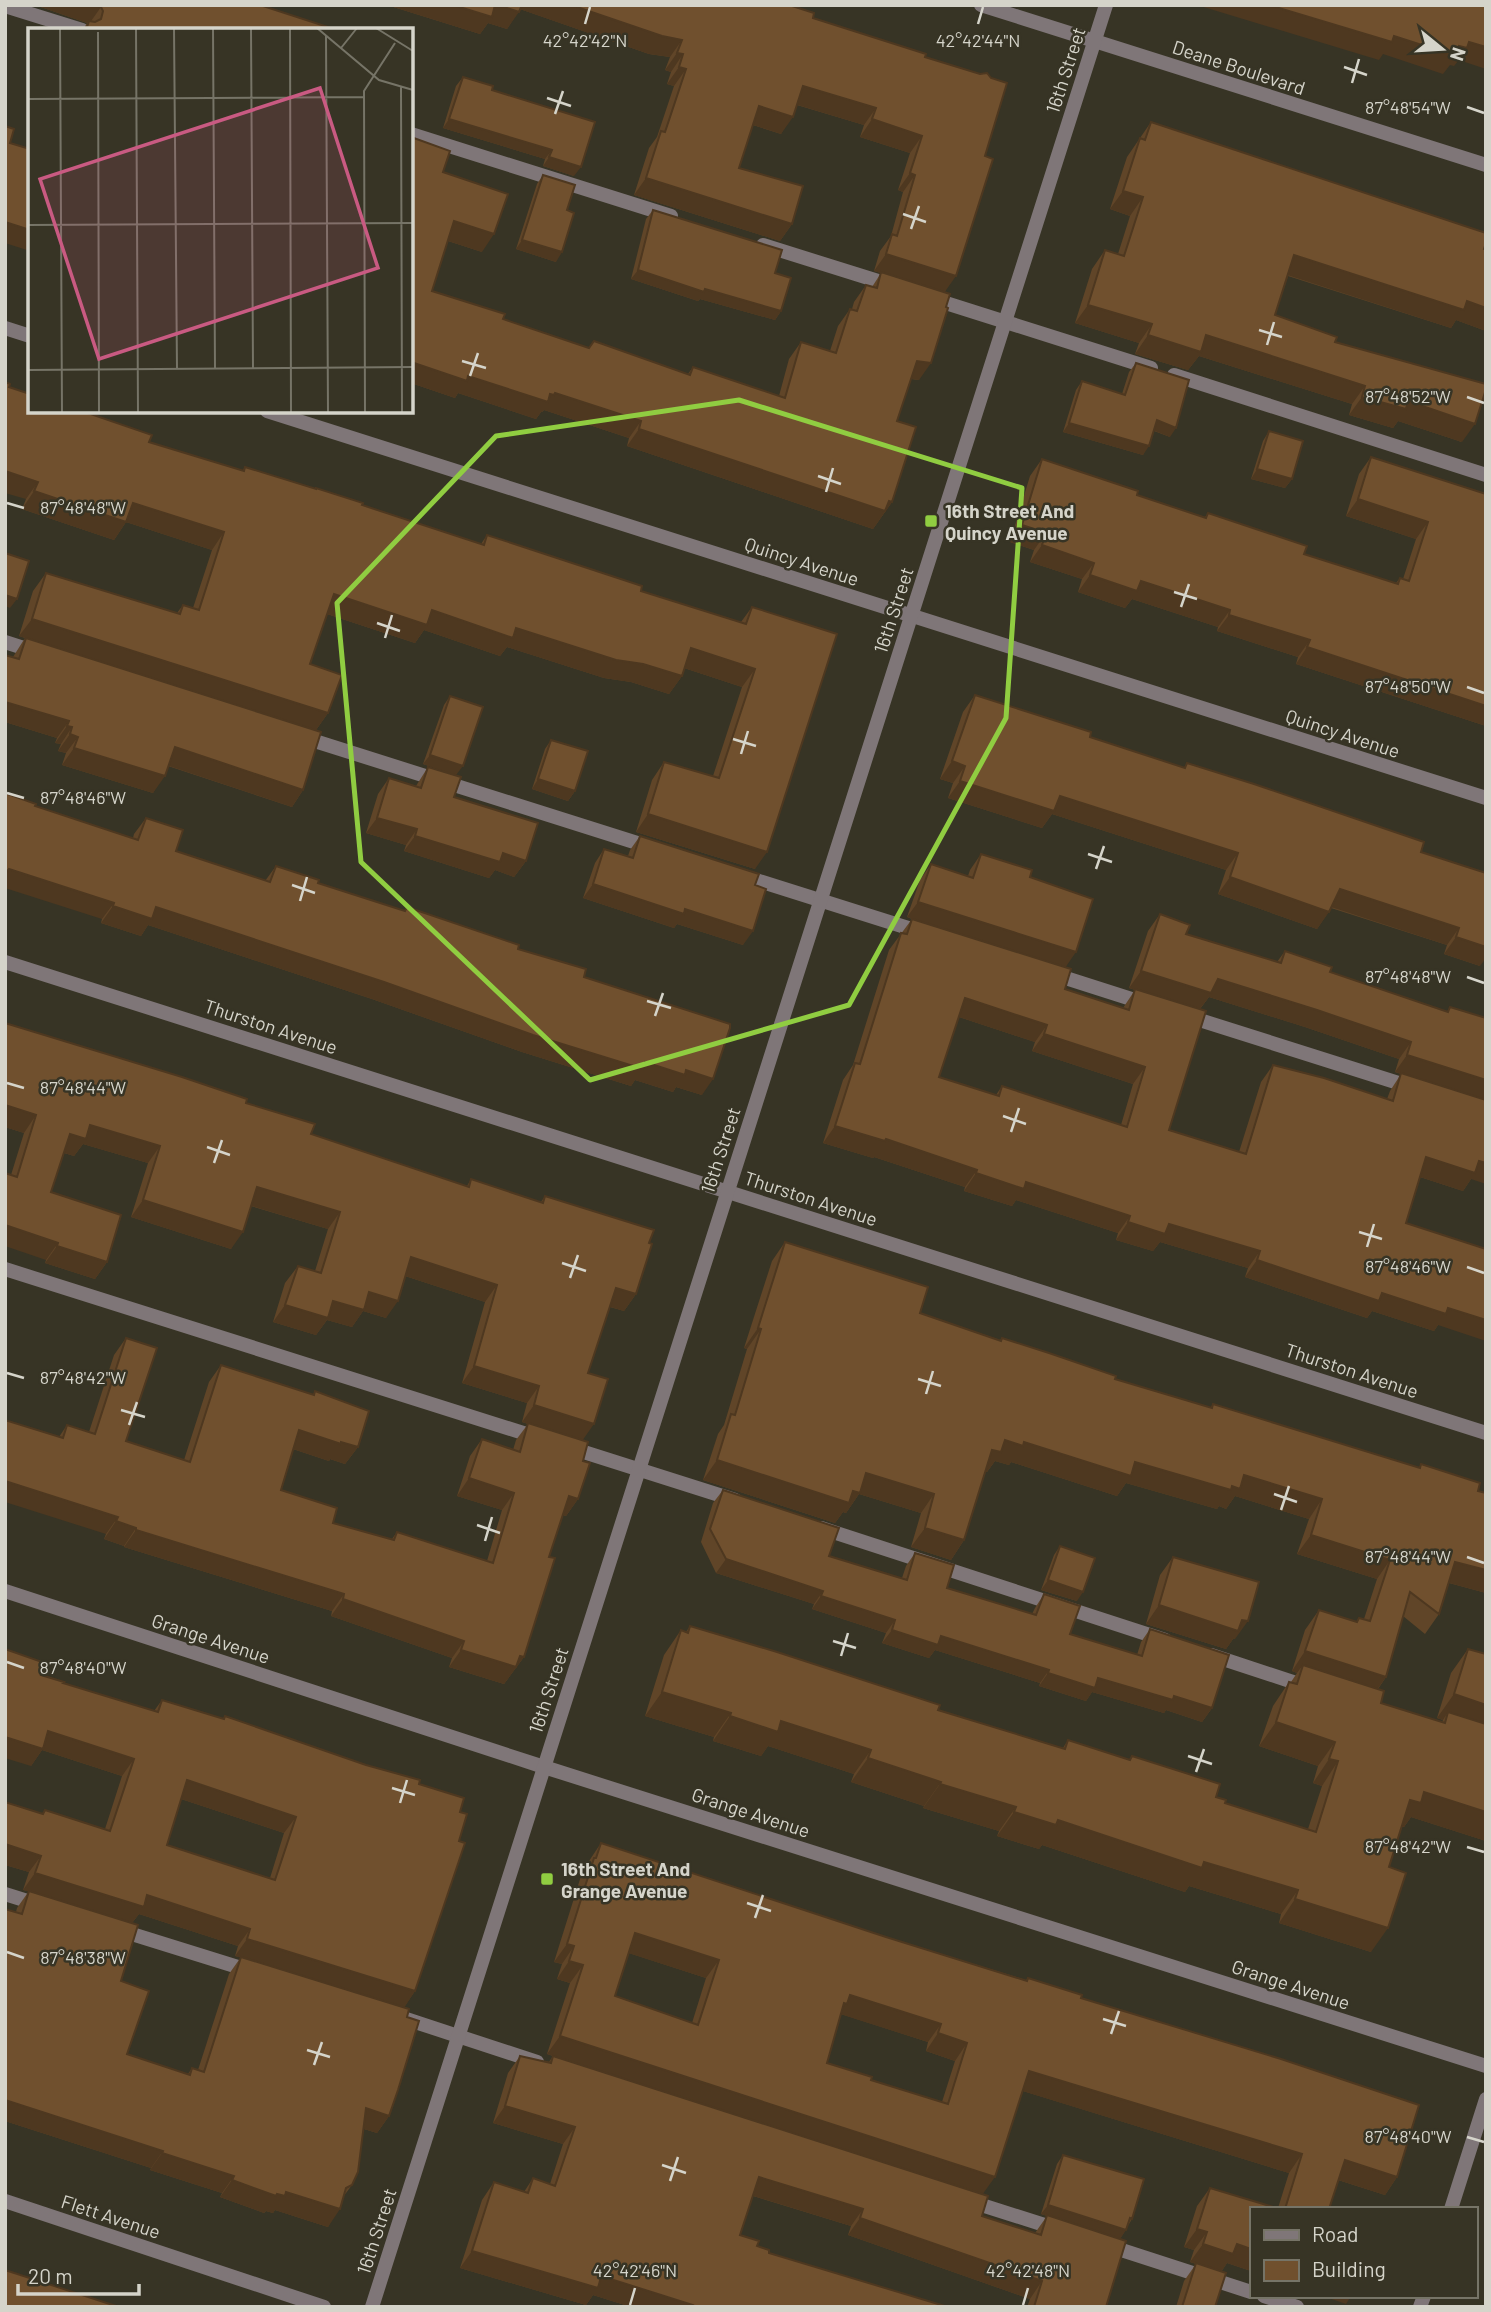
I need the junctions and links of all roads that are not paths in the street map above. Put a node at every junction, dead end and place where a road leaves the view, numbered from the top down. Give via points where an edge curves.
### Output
1 (981, 5) edge
2 (1106, 5) edge
3 (5, 6) edge
4 (76, 28) edge
5 (1094, 41) junction
6 (413, 135) edge
7 (1486, 165) edge
8 (689, 221) edge
9 (755, 242) edge
10 (1005, 322) junction
11 (5, 328) edge
12 (28, 334) edge
13 (273, 413) edge
14 (1486, 475) edge
15 (911, 616) junction
16 (5, 642) edge
17 (45, 655) edge
18 (282, 730) edge
19 (1486, 799) edge
20 (664, 851) edge
21 (730, 872) edge
22 (820, 900) junction
23 (943, 939) edge
24 (5, 962) edge
25 (1036, 968) edge
26 (1420, 1090) edge
27 (728, 1192) junction
28 (5, 1269) edge
29 (1486, 1433) edge
30 (639, 1469) junction
31 (746, 1504) edge
32 (812, 1525) edge
33 (5, 1591) edge
34 (1327, 1693) edge
35 (544, 1767) junction
36 (5, 1894) edge
37 (57, 1910) edge
38 (109, 1926) edge
39 (265, 1975) edge
40 (383, 2012) edge
41 (458, 2036) junction
42 (549, 2066) edge
43 (1486, 2066) edge
44 (1486, 2099) edge
45 (960, 2198) edge
46 (5, 2202) edge
47 (1452, 2207) edge
48 (1066, 2232) edge
49 (1092, 2241) edge
50 (1250, 2292) edge
51 (1270, 2298) edge
52 (324, 2307) edge
53 (372, 2307) edge
54 (1297, 2307) edge

1 - 5 street, Deane Boulevard
2 - 5 street, 16th Street
3 - 4 street
5 - 7 street, Deane Boulevard
5 - 10 street, 16th Street
6 - 8 street
9 - 10 street
10 - 14 street
10 - 15 street, 16th Street
11 - 12 street
13 - 15 street, Quincy Avenue
15 - 19 street, Quincy Avenue
15 - 22 street, 16th Street
16 - 17 street
18 - 20 street
21 - 22 street
22 - 23 street
22 - 27 street, 16th Street
24 - 27 street, Thurston Avenue
25 - 26 street
27 - 29 street, Thurston Avenue
27 - 30 street, 16th Street
28 - 30 street
30 - 31 street
30 - 35 street, 16th Street
32 - 34 street
33 - 35 street, Grange Avenue
35 - 41 street, 16th Street
35 - 43 street, Grange Avenue
36 - 37 street
38 - 39 street
40 - 41 street
41 - 42 street
41 - 53 street, 16th Street
44 - 47 street
45 - 48 street
46 - 52 street, Flett Avenue
49 - 50 street
51 - 54 street

